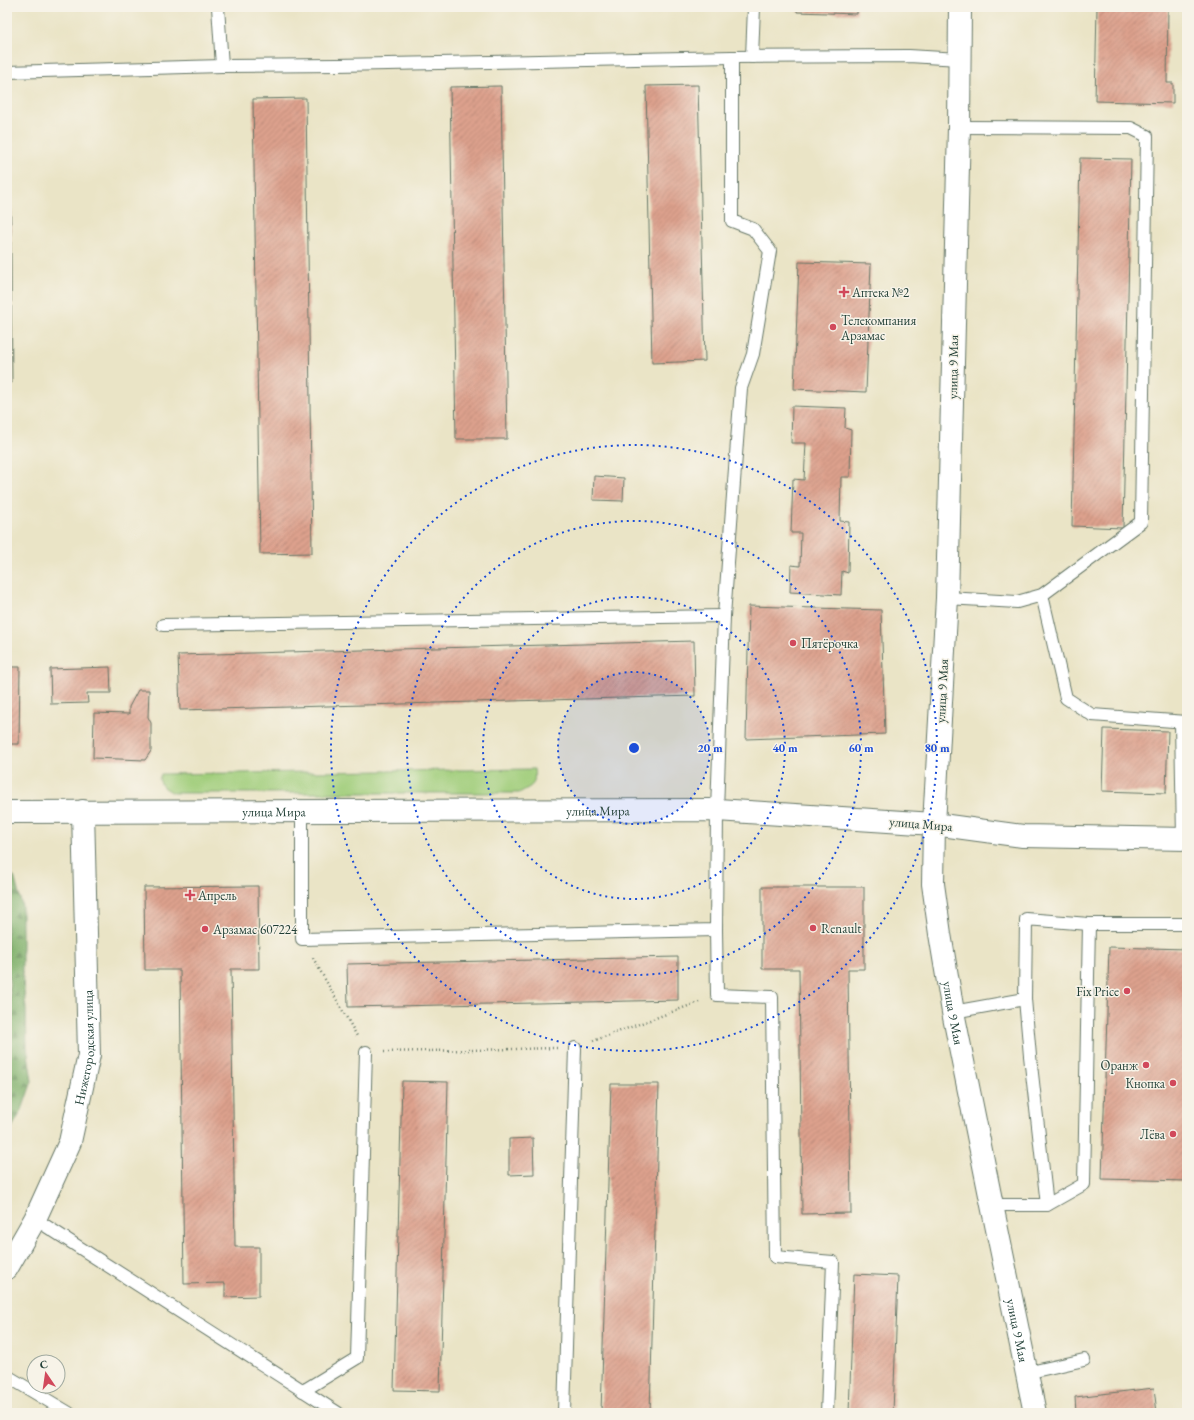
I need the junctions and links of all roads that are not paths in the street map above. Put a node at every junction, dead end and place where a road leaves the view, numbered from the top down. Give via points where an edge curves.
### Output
1 (218, 7) edge
2 (754, 7) edge
3 (960, 7) edge
4 (732, 57) junction
5 (752, 57) junction
6 (959, 58) junction
7 (222, 66) junction
8 (7, 72) edge
9 (959, 128) junction
10 (1042, 595) junction
11 (947, 598) junction
12 (724, 616) junction
13 (163, 625) dead end
14 (1184, 722) edge
15 (717, 810) junction
16 (302, 811) junction
17 (7, 812) edge
18 (83, 812) junction
19 (934, 824) junction
20 (1185, 839) edge
21 (1089, 924) junction
22 (1187, 924) edge
23 (716, 930) junction
24 (1025, 999) junction
25 (954, 1012) junction
26 (575, 1048) road end
27 (366, 1052) road end
28 (992, 1205) junction
29 (1047, 1205) junction
30 (35, 1219) junction
31 (7, 1268) edge
32 (1084, 1360) dead end
33 (1026, 1373) junction
34 (7, 1376) edge
35 (303, 1392) junction
36 (69, 1413) edge
37 (338, 1413) edge
38 (564, 1413) edge
39 (827, 1413) edge
40 (1035, 1413) edge

1 - 7 lane
2 - 5 lane
3 - 6 street, улица 9 Мая
4 - 5 lane
4 - 7 lane
4 - 12 lane via 732,221 753,228 770,251 753,354 741,388
5 - 6 lane
6 - 9 street, улица 9 Мая
7 - 8 lane
9 - 10 lane via 1131,128 1147,136 1141,522
9 - 11 street, улица 9 Мая
10 - 11 lane via 1017,602
10 - 14 lane via 1066,698 1092,715
11 - 19 street, улица 9 Мая
12 - 13 lane
12 - 15 lane
14 - 20 lane
15 - 16 street, улица Мира
15 - 19 street, улица Мира
15 - 23 lane
16 - 18 street, улица Мира
16 - 23 lane via 302,939
17 - 18 street, улица Мира
18 - 30 street, Нижегородская улица via 89,1055 70,1142
19 - 20 street, улица Мира via 1023,836
19 - 25 street, улица 9 Мая via 933,884
21 - 22 lane
21 - 24 lane via 1026,919
21 - 29 lane via 1084,1184
23 - 39 lane via 717,995 772,996 775,1257 833,1262
24 - 25 lane
24 - 29 lane
25 - 28 street, улица 9 Мая
26 - 38 lane
27 - 35 lane via 357,1358
28 - 29 lane
28 - 33 street, улица 9 Мая
30 - 31 street, Нижегородская улица
30 - 35 lane
32 - 33 lane
33 - 40 street, улица 9 Мая
34 - 36 lane
35 - 37 lane

